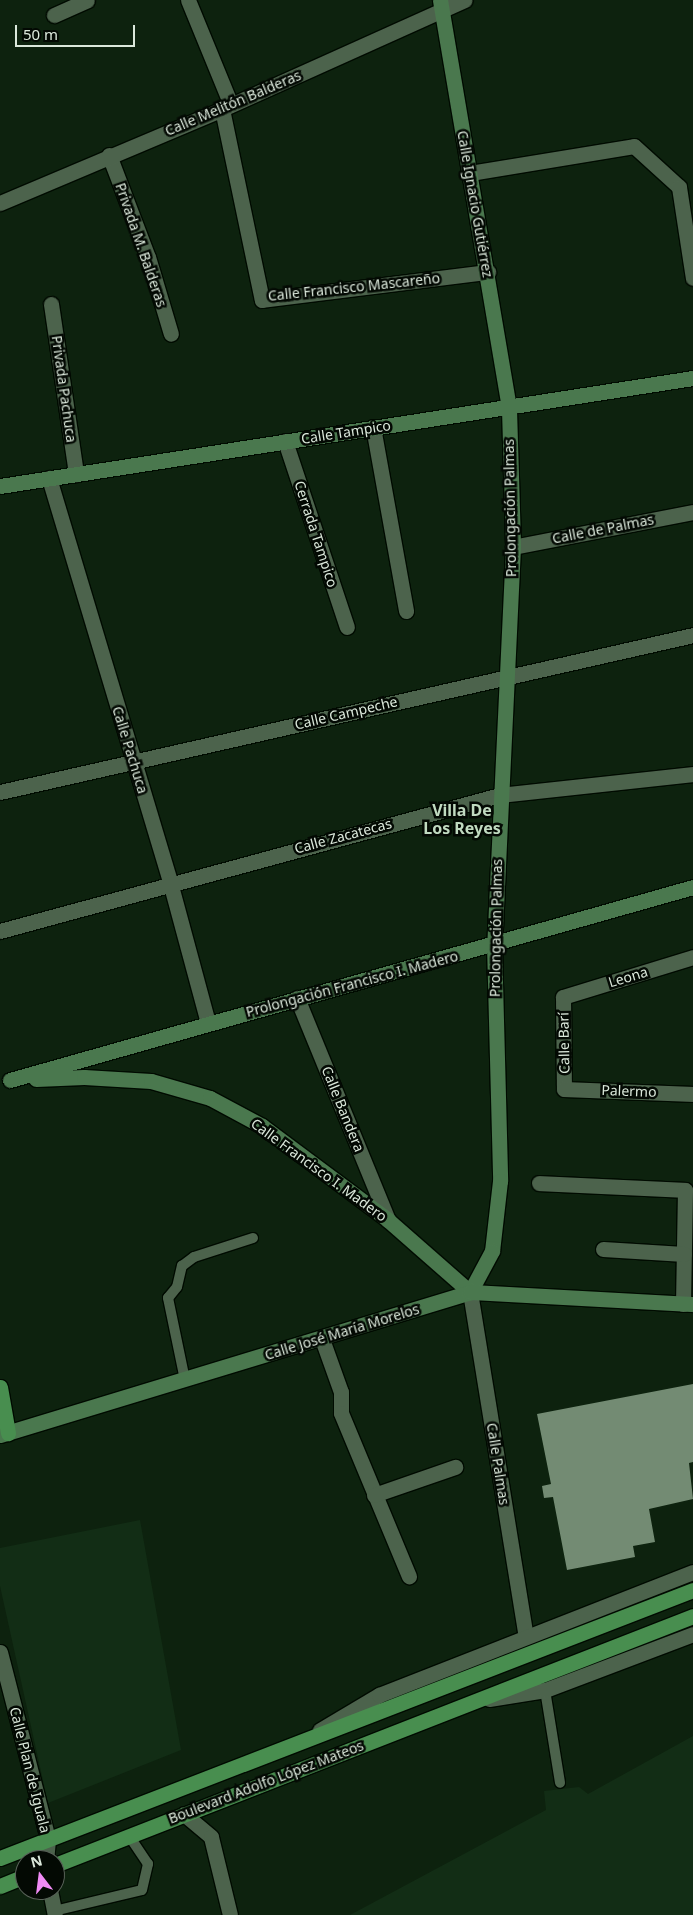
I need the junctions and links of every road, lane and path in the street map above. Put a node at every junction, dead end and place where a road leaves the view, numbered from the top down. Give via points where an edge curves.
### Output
1 (87, 0) edge
2 (188, 0) edge
3 (465, 0) edge
4 (441, 5) edge
5 (54, 15) dead end
6 (226, 107) junction
7 (109, 156) junction
8 (470, 173) junction
9 (686, 186) edge
10 (0, 203) edge
11 (488, 272) junction
12 (693, 278) edge
13 (51, 304) dead end
14 (171, 334) dead end
15 (693, 378) edge
16 (509, 409) junction
17 (373, 427) junction
18 (286, 441) junction
19 (76, 474) junction
20 (49, 478) junction
21 (0, 486) edge
22 (693, 512) edge
23 (513, 547) junction
24 (406, 612) dead end
25 (347, 627) dead end
26 (693, 635) edge
27 (506, 676) junction
28 (133, 762) junction
29 (693, 774) edge
30 (0, 792) edge
31 (500, 795) junction
32 (170, 882) junction
33 (693, 888) edge
34 (0, 931) edge
35 (494, 944) junction
36 (693, 957) edge
37 (563, 997) joint
38 (297, 998) junction
39 (208, 1024) junction
40 (5, 1081) edge
41 (564, 1089) joint
42 (693, 1094) edge
43 (539, 1183) dead end
44 (388, 1220) junction
45 (253, 1238) dead end
46 (603, 1250) dead end
47 (684, 1254) junction
48 (470, 1292) junction
49 (688, 1304) edge
50 (322, 1339) junction
51 (185, 1380) junction
52 (0, 1387) edge
53 (4, 1434) edge
54 (455, 1467) dead end
55 (374, 1495) junction
56 (693, 1572) edge
57 (409, 1576) dead end
58 (693, 1590) edge
59 (693, 1616) edge
60 (693, 1634) edge
61 (526, 1636) junction
62 (0, 1652) edge
63 (545, 1690) junction
64 (478, 1700) junction
65 (304, 1739) junction
66 (560, 1783) dead end
67 (184, 1814) junction
68 (129, 1836) junction
69 (48, 1839) junction
70 (47, 1850) edge
71 (0, 1858) edge
72 (65, 1861) edge
73 (15, 1880) edge
74 (0, 1886) edge
75 (52, 1900) edge
76 (54, 1913) edge
77 (230, 1915) edge

1 - 5 street
2 - 6 street, Calle Francisco Mascareño
3 - 4 street, Calle Melitón Balderas
4 - 6 street, Calle Melitón Balderas
4 - 8 main road, Calle Ignacio Gutiérrez
6 - 7 street, Calle Melitón Balderas
6 - 11 street, Calle Francisco Mascareño via 262,300
7 - 10 street, Calle Melitón Balderas
7 - 14 street, Privada M. Balderas via 148,257
8 - 9 street via 634,146
8 - 11 main road, Calle Ignacio Gutiérrez
9 - 12 street
11 - 16 main road, Calle Ignacio Gutiérrez
13 - 19 street, Privada Pachuca
15 - 16 main road, Calle Tampico
16 - 17 main road, Calle Tampico
16 - 23 main road, Prolongación Palmas
17 - 18 main road, Calle Tampico
17 - 24 street
18 - 19 main road, Calle Tampico
18 - 25 street, Cerrada Tampico
19 - 20 main road, Calle Tampico
20 - 21 main road, Calle Tampico
20 - 28 street, Calle Pachuca
22 - 23 street, Calle de Palmas
23 - 27 main road, Prolongación Palmas
26 - 27 street, Calle Campeche
27 - 28 street, Calle Campeche
27 - 31 main road, Prolongación Palmas
28 - 30 street, Calle Campeche
28 - 32 street, Calle Pachuca
29 - 31 street, Calle Zacatecas
31 - 32 street, Calle Zacatecas
31 - 35 main road, Prolongación Palmas
32 - 34 street, Calle Zacatecas
32 - 39 street, Calle Pachuca
33 - 35 main road, Prolongación Francisco I. Madero
35 - 38 main road, Prolongación Francisco I. Madero
35 - 48 main road, Prolongación Palmas via 500,1181 492,1251
36 - 37 street, Leona
37 - 41 street, Calle Barí
38 - 39 main road, Prolongación Francisco I. Madero
38 - 44 street, Calle Bandera
39 - 40 main road, Prolongación Francisco I. Madero
40 - 44 main road, Calle Francisco I. Madero via 84,1077 151,1082 210,1098 262,1126
41 - 42 street, Palermo
43 - 47 street via 685,1190
44 - 48 main road, Calle Francisco I. Madero
45 - 51 lane via 194,1257 182,1266 177,1287 168,1298
46 - 47 street
47 - 49 street
48 - 49 main road, Calle José María Morelos
48 - 50 main road, Calle José María Morelos
48 - 61 street, Calle Palmas
50 - 51 main road, Calle José María Morelos
50 - 55 street via 341,1392 341,1413
51 - 53 main road, Calle José María Morelos
52 - 53 main road
54 - 55 street
55 - 57 street
56 - 61 street, Boulevard Adolfo López Mateos
58 - 65 main road, Boulevard Adolfo López Mateos
59 - 64 main road, Boulevard Adolfo López Mateos
60 - 63 street, Boulevard Adolfo López Mateos
61 - 65 street, Boulevard Adolfo López Mateos via 379,1695
62 - 69 street, Calle Plan de Iguala
63 - 64 street, Boulevard Adolfo López Mateos
63 - 66 lane
64 - 67 main road, Boulevard Adolfo López Mateos
65 - 69 main road, Boulevard Adolfo López Mateos
67 - 68 main road, Boulevard Adolfo López Mateos
67 - 77 street via 211,1838
68 - 72 main road, Boulevard Adolfo López Mateos
68 - 76 lane via 148,1864 142,1890
69 - 70 street, Calle Plan de Iguala
69 - 71 main road, Boulevard Adolfo López Mateos
73 - 74 main road
75 - 76 street

